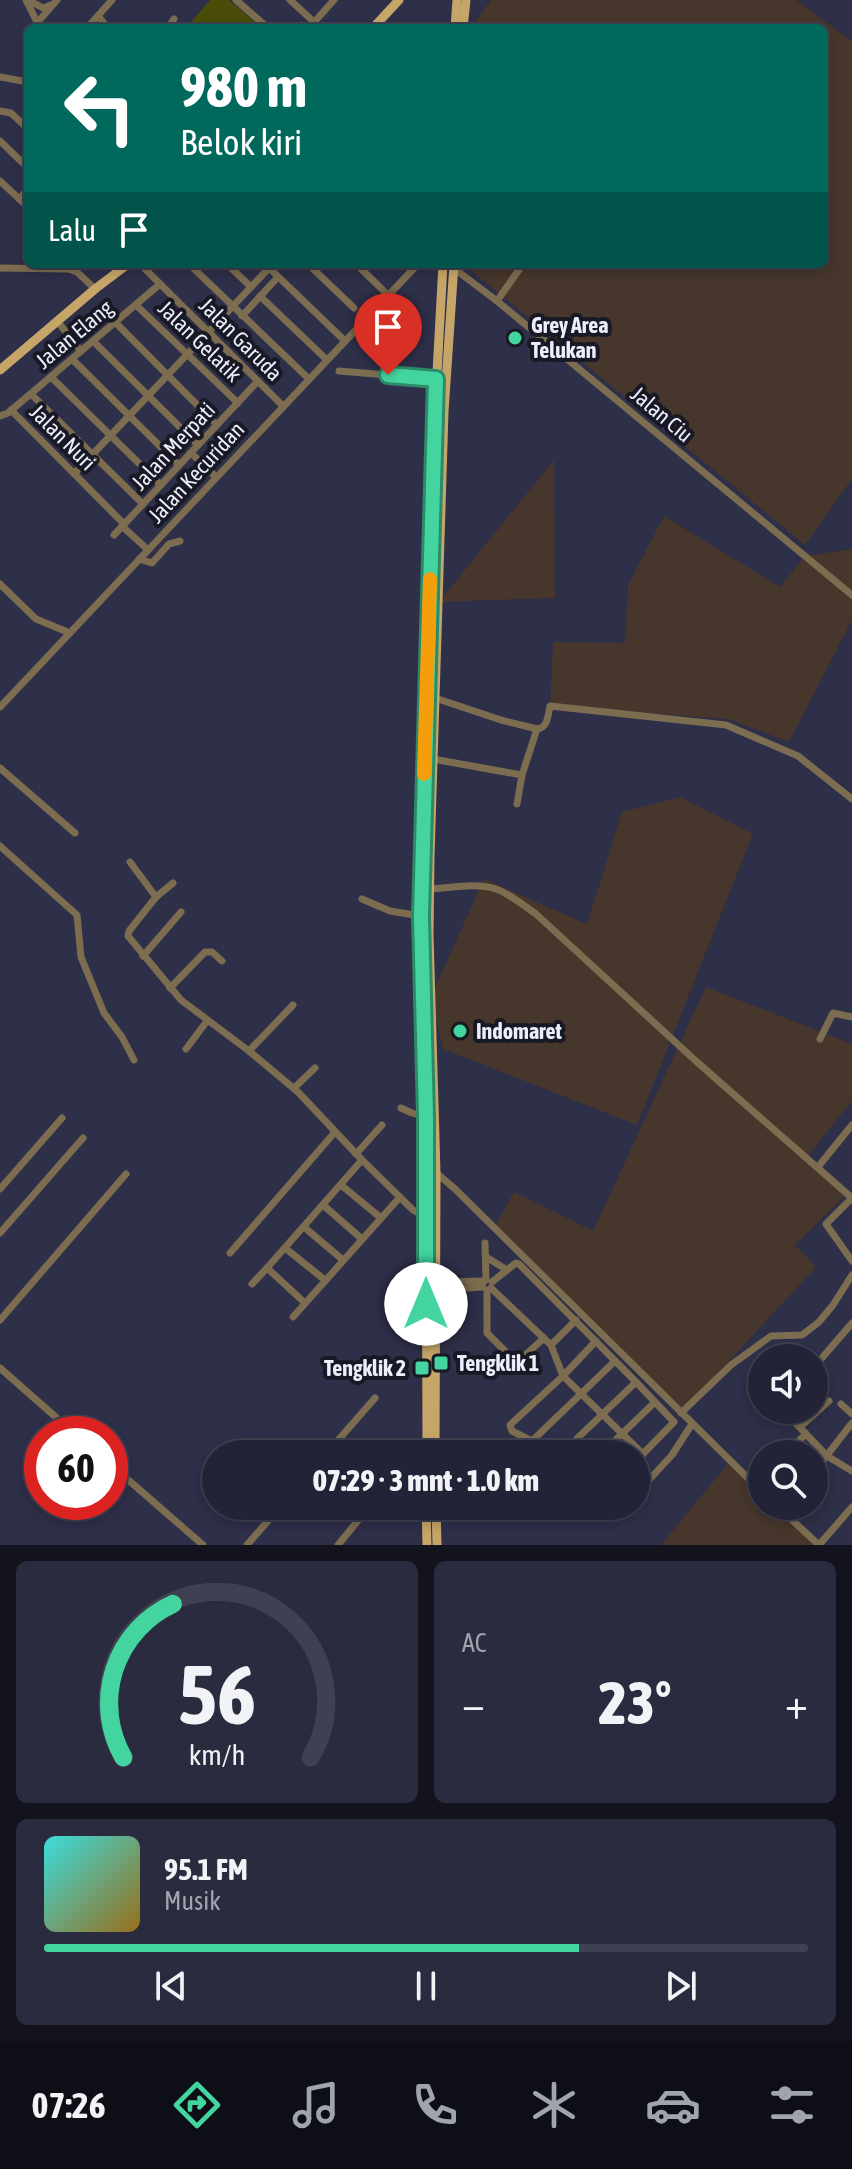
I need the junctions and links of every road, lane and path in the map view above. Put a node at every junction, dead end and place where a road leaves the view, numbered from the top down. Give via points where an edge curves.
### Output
1 (27, 0) edge
2 (112, 0) edge
3 (236, 0) edge
4 (290, 0) edge
5 (334, 0) edge
6 (399, 0) edge
7 (457, 0) edge
8 (466, 0) edge
9 (56, 2) edge
10 (98, 16) junction
11 (174, 19) dead end
12 (38, 24) edge
13 (39, 24) edge
14 (91, 24) edge
15 (105, 24) edge
16 (171, 24) edge
17 (263, 24) edge
18 (311, 24) edge
19 (313, 24) edge
20 (377, 24) edge
21 (455, 24) edge
22 (463, 24) edge
23 (0, 77) edge
24 (24, 81) edge
25 (0, 111) edge
26 (24, 125) edge
27 (0, 141) edge
28 (24, 164) edge
29 (0, 181) edge
30 (24, 193) edge
31 (19, 199) junction
32 (24, 203) edge
33 (0, 268) edge
34 (123, 268) edge
35 (144, 268) edge
36 (193, 268) edge
37 (231, 268) edge
38 (265, 268) edge
39 (269, 268) edge
40 (312, 268) edge
41 (360, 268) edge
42 (406, 268) edge
43 (414, 268) edge
44 (449, 268) edge
45 (449, 268) edge
46 (453, 268) edge
47 (520, 268) edge
48 (411, 272) junction
49 (278, 277) junction
50 (160, 284) junction
51 (251, 287) junction
52 (95, 289) junction
53 (388, 295) junction
54 (260, 296) junction
55 (497, 301) junction
56 (136, 305) junction
57 (232, 306) junction
58 (354, 308) dead end
59 (242, 316) junction
60 (58, 322) junction
61 (115, 322) junction
62 (208, 332) junction
63 (93, 341) junction
64 (345, 341) junction
65 (81, 351) junction
66 (187, 354) junction
67 (72, 359) junction
68 (327, 360) junction
69 (0, 370) edge
70 (339, 371) dead end
71 (167, 375) junction
72 (51, 377) junction
73 (309, 379) junction
74 (436, 379) junction
75 (258, 381) junction
76 (31, 394) junction
77 (148, 396) junction
78 (238, 403) junction
79 (283, 406) junction
80 (11, 410) junction
81 (439, 411) junction
82 (129, 415) junction
83 (0, 416) edge
84 (217, 425) junction
85 (110, 435) junction
86 (198, 445) junction
87 (191, 453) junction
88 (92, 454) junction
89 (438, 459) junction
90 (179, 465) junction
91 (74, 474) junction
92 (216, 477) junction
93 (161, 485) junction
94 (143, 504) junction
95 (123, 525) junction
96 (114, 535) dead end
97 (180, 541) dead end
98 (147, 549) junction
99 (139, 559) junction
100 (0, 584) edge
101 (852, 595) edge
102 (70, 633) junction
103 (435, 698) junction
104 (0, 707) edge
105 (537, 729) junction
106 (433, 759) junction
107 (0, 768) edge
108 (522, 775) junction
109 (852, 799) edge
110 (517, 804) dead end
111 (427, 832) junction
112 (75, 833) dead end
113 (0, 846) edge
114 (426, 856) junction
115 (130, 862) dead end
116 (173, 883) dead end
117 (430, 889) junction
118 (156, 897) junction
119 (362, 899) dead end
120 (181, 912) dead end
121 (421, 916) junction
122 (143, 956) junction
123 (222, 961) dead end
124 (170, 988) junction
125 (293, 1005) dead end
126 (852, 1017) edge
127 (207, 1021) junction
128 (820, 1039) dead end
129 (186, 1049) dead end
130 (249, 1051) junction
131 (134, 1060) dead end
132 (315, 1068) dead end
133 (294, 1088) junction
134 (401, 1108) dead end
135 (426, 1117) junction
136 (62, 1118) dead end
137 (382, 1125) dead end
138 (852, 1125) edge
139 (335, 1132) junction
140 (83, 1138) dead end
141 (359, 1157) junction
142 (818, 1167) junction
143 (431, 1171) junction
144 (126, 1174) dead end
145 (341, 1185) junction
146 (0, 1189) edge
147 (400, 1197) junction
148 (852, 1198) edge
149 (323, 1205) junction
150 (381, 1218) junction
151 (430, 1219) junction
152 (304, 1227) junction
153 (0, 1233) edge
154 (362, 1239) junction
155 (485, 1243) dead end
156 (285, 1248) junction
157 (230, 1253) dead end
158 (486, 1257) junction
159 (343, 1260) junction
160 (852, 1261) edge
161 (267, 1268) junction
162 (507, 1270) junction
163 (852, 1275) edge
164 (325, 1280) junction
165 (252, 1284) dead end
166 (487, 1285) junction
167 (436, 1286) junction
168 (305, 1303) junction
169 (293, 1317) dead end
170 (0, 1320) edge
171 (576, 1320) junction
172 (852, 1323) edge
173 (544, 1338) junction
174 (596, 1341) junction
175 (551, 1345) junction
176 (828, 1351) edge
177 (615, 1361) junction
178 (0, 1368) edge
179 (563, 1376) junction
180 (636, 1382) junction
181 (582, 1394) junction
182 (375, 1398) dead end
183 (829, 1401) dead end
184 (655, 1402) junction
185 (841, 1404) dead end
186 (681, 1413) junction
187 (602, 1414) junction
188 (852, 1414) edge
189 (55, 1416) edge
190 (852, 1423) edge
191 (692, 1424) junction
192 (797, 1424) edge
193 (803, 1430) junction
194 (623, 1434) junction
195 (338, 1440) edge
196 (430, 1440) edge
197 (430, 1440) edge
198 (530, 1440) edge
199 (533, 1440) edge
200 (575, 1440) edge
201 (616, 1440) edge
202 (629, 1440) edge
203 (797, 1440) edge
204 (812, 1440) edge
205 (650, 1447) edge
206 (828, 1455) edge
207 (828, 1457) edge
208 (852, 1471) edge
209 (748, 1478) edge
210 (650, 1479) edge
211 (128, 1480) edge
212 (852, 1507) edge
213 (269, 1520) edge
214 (359, 1520) edge
215 (430, 1520) edge
216 (433, 1520) edge
217 (794, 1520) edge
218 (203, 1545) edge
219 (247, 1545) edge
220 (338, 1545) edge
221 (427, 1545) edge
222 (437, 1545) edge
223 (819, 1545) edge

1 - 9 street via 43,8
1 - 12 street
2 - 10 street
3 - 17 street
4 - 18 street
5 - 19 street
6 - 20 main road
7 - 21 main road
8 - 22 main road
9 - 13 street
10 - 14 street
10 - 15 street
11 - 16 street
23 - 24 street
25 - 26 street
27 - 28 street
29 - 31 street
30 - 31 street
31 - 32 street
33 - 52 street via 68,269
34 - 52 main road
35 - 50 street, Jalan Garuda
36 - 57 street
37 - 51 street
38 - 51 street
39 - 49 street
40 - 58 street
41 - 53 street
42 - 48 street
43 - 48 street, Jalan Kecuridan
44 - 74 main road
45 - 81 main road
46 - 55 street, Jalan Ciu
47 - 55 street
48 - 53 street, Jalan Kecuridan
49 - 54 street
49 - 64 street
50 - 56 street, Jalan Elang
50 - 62 street, Jalan Garuda
51 - 57 street
52 - 60 main road
53 - 64 street, Jalan Kecuridan
54 - 59 street
54 - 68 street
55 - 101 street, Jalan Ciu
56 - 61 street, Jalan Elang
56 - 66 street, Jalan Gelatik
57 - 59 street
57 - 62 street
59 - 73 street
60 - 65 street
60 - 69 main road
61 - 63 street, Jalan Elang
61 - 71 street
62 - 66 street
62 - 75 street, Jalan Garuda
63 - 65 street, Jalan Elang
63 - 77 street
64 - 68 street, Jalan Kecuridan
65 - 67 street, Jalan Elang
66 - 71 street
66 - 78 street, Jalan Gelatik
67 - 72 street, Jalan Elang
67 - 82 street
68 - 73 street, Jalan Kecuridan
70 - 74 street
71 - 77 street
71 - 84 street
72 - 76 street, Jalan Elang
72 - 85 street
73 - 79 street, Jalan Kecuridan
74 - 81 main road
75 - 78 street, Jalan Merpati
75 - 79 street, Jalan Garuda
76 - 80 street, Jalan Elang
76 - 88 street
77 - 82 street
77 - 86 street
78 - 84 street, Jalan Merpati
79 - 92 street, Jalan Kecuridan
80 - 83 street, Jalan Elang
80 - 91 street, Jalan Nuri
81 - 89 main road
82 - 85 street
82 - 90 street
84 - 86 street, Jalan Merpati
85 - 88 street
85 - 93 street
86 - 87 street, Jalan Merpati
87 - 90 street, Jalan Merpati
87 - 92 street
88 - 91 street
88 - 94 street
89 - 103 main road
89 - 111 main road
90 - 93 street, Jalan Merpati
91 - 95 street, Jalan Nuri
92 - 98 street, Jalan Kecuridan
93 - 94 street, Jalan Merpati
94 - 95 street, Jalan Merpati
95 - 96 street, Jalan Merpati
95 - 98 street, Jalan Nuri
97 - 99 street via 169,544 152,563
98 - 99 street, Jalan Kecuridan
99 - 102 street, Jalan Kecuridan
100 - 102 street via 36,619
102 - 104 street, Jalan Kecuridan
103 - 105 street
103 - 106 main road
105 - 108 street
105 - 109 street via 546,724 550,706 720,724 798,756
106 - 108 street
106 - 111 main road
107 - 112 street
108 - 110 street
111 - 114 main road
113 - 131 street via 77,915 81,957 104,1013
114 - 117 main road
114 - 121 main road
115 - 118 street
116 - 118 street
117 - 142 street via 479,886 519,902
117 - 143 main road
118 - 122 street via 128,934
119 - 121 street
120 - 122 street
121 - 135 main road
122 - 124 street
123 - 124 street via 205,952
124 - 127 street
125 - 130 street
126 - 128 street via 833,1013
127 - 129 street
127 - 130 street
130 - 133 street
132 - 133 street
133 - 139 street
134 - 135 street
135 - 143 main road
136 - 146 street
137 - 141 street
138 - 142 street
139 - 141 street
139 - 157 street
140 - 153 street
141 - 145 street
141 - 147 street
142 - 148 street
143 - 151 main road
143 - 186 street
144 - 170 street
145 - 149 street
145 - 150 street
147 - 150 street
147 - 151 street
148 - 160 street via 826,1224
149 - 152 street
149 - 154 street
150 - 154 street
151 - 167 main road
151 - 196 main road
152 - 156 street
152 - 159 street
154 - 159 street
155 - 158 street
156 - 161 street
156 - 164 street
158 - 162 street
158 - 166 street
159 - 164 street
161 - 165 street
161 - 168 street
162 - 166 street
162 - 171 street via 519,1264
163 - 186 street via 819,1322 798,1336 771,1336 733,1363
164 - 168 street
166 - 167 street
166 - 173 street
166 - 173 street via 487,1333 514,1360
167 - 197 main road
168 - 169 street
171 - 174 street
171 - 175 street
172 - 176 street
173 - 175 street
174 - 177 street
174 - 179 street
175 - 179 street
177 - 180 street
177 - 181 street
178 - 189 street
179 - 181 street
179 - 198 street via 510,1425
180 - 184 street
180 - 187 street
181 - 187 street
181 - 199 street
182 - 195 street
183 - 193 street
184 - 194 street
184 - 205 street via 674,1423
185 - 188 street
186 - 191 street
187 - 194 street
187 - 200 street
190 - 206 street
191 - 209 street
191 - 210 street
192 - 193 street
193 - 203 street
193 - 204 street
194 - 201 street
194 - 202 street
207 - 208 street
211 - 218 street
212 - 223 street
213 - 219 street
214 - 220 street
215 - 221 main road
216 - 222 main road
217 - 223 street

